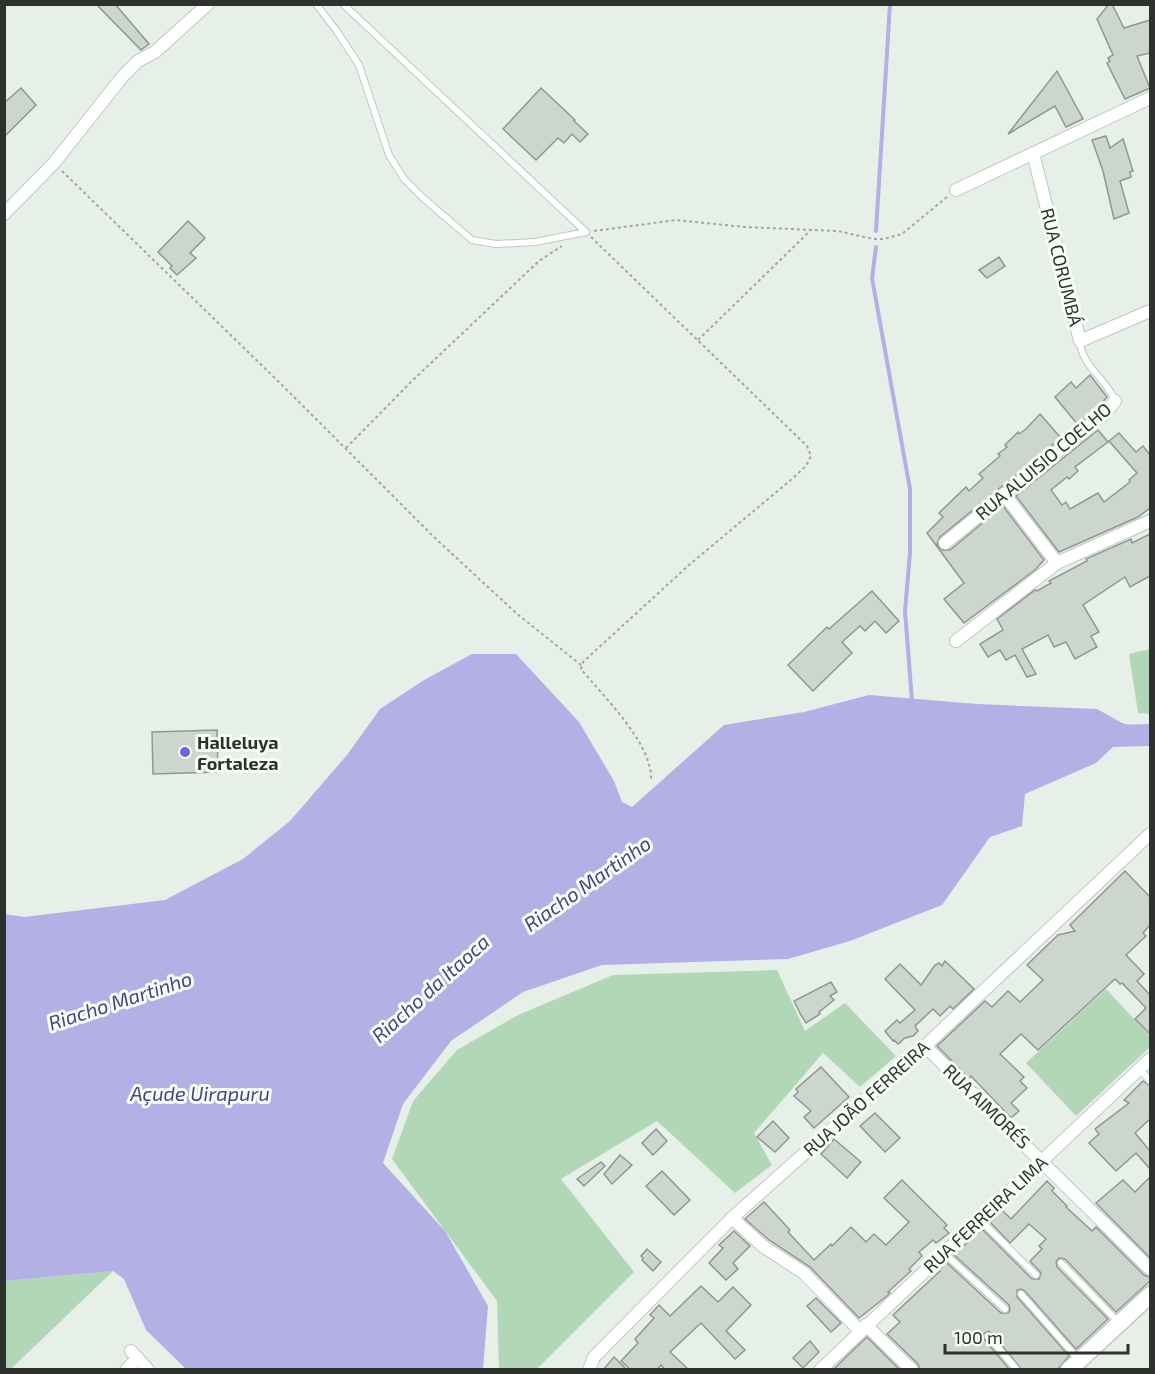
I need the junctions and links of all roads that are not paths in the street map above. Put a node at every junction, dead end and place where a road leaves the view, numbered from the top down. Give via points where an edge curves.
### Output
1 (208, 4) edge
2 (316, 4) edge
3 (343, 4) edge
4 (1150, 99) edge
5 (1033, 153) junction
6 (956, 190) road end
7 (4, 214) edge
8 (1150, 311) edge
9 (1080, 341) junction
10 (1115, 401) joint
11 (1004, 494) junction
12 (1150, 521) edge
13 (945, 543) dead end
14 (1057, 563) junction
15 (956, 641) dead end
16 (1150, 834) edge
17 (925, 1046) junction
18 (1150, 1059) edge
19 (1140, 1069) junction
20 (1150, 1081) edge
21 (1043, 1161) junction
22 (732, 1218) junction
23 (980, 1219) junction
24 (943, 1252) junction
25 (1061, 1263) dead end
26 (1150, 1269) edge
27 (1036, 1275) dead end
28 (1021, 1294) dead end
29 (1150, 1297) edge
30 (1005, 1309) dead end
31 (1120, 1323) junction
32 (863, 1328) junction
33 (988, 1336) dead end
34 (1075, 1365) edge
35 (822, 1369) edge
36 (126, 1370) edge
37 (148, 1370) edge
38 (589, 1370) edge
39 (912, 1370) edge
40 (1017, 1370) edge

1 - 7 street via 123,76 54,164
2 - 3 lane via 359,65 390,155 404,179 472,240 535,242 586,232
4 - 5 street
5 - 6 street
5 - 9 street, RUA CORUMBÁ
8 - 9 street, RUA CORUMBÁ
9 - 10 lane, RUA ALUISIO COELHO via 1084,358
10 - 11 street, RUA ALUISIO COELHO
11 - 13 street, RUA ALUISIO COELHO
11 - 14 street
12 - 14 street
14 - 15 street
16 - 17 street, RUA JOÃO FERREIRA
17 - 21 street, RUA AIMORÉS
17 - 22 street, RUA JOÃO FERREIRA
18 - 19 street, RUA FERREIRA LIMA
19 - 20 lane
19 - 21 street, RUA FERREIRA LIMA
21 - 23 street, RUA FERREIRA LIMA
21 - 26 street, RUA AIMORÉS
22 - 32 street via 764,1247 804,1273
22 - 38 street, RUA JOÃO FERREIRA via 594,1357
23 - 24 street, RUA FERREIRA LIMA
23 - 27 lane
24 - 30 lane
24 - 32 street, RUA FERREIRA LIMA
25 - 31 lane
28 - 34 lane
29 - 31 main road
31 - 34 main road
32 - 35 street, RUA FERREIRA LIMA
32 - 39 street
33 - 40 lane
36 - 37 street via 134,1355

